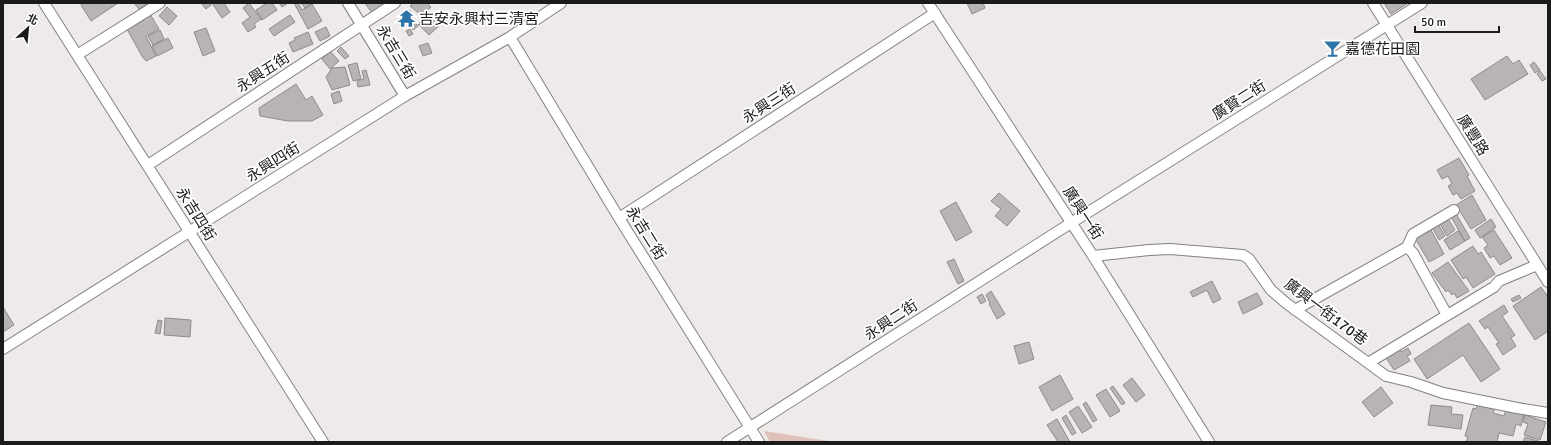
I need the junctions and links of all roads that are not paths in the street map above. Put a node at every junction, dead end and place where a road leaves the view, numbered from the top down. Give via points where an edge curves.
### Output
1 (44, 3) edge
2 (160, 3) edge
3 (348, 3) edge
4 (395, 3) edge
5 (561, 3) edge
6 (928, 3) edge
7 (1373, 3) edge
8 (1422, 3) edge
9 (935, 13) junction
10 (362, 25) junction
11 (1387, 25) junction
12 (510, 37) junction
13 (77, 55) junction
14 (405, 96) junction
15 (148, 165) junction
16 (1454, 210) dead end
17 (619, 218) junction
18 (1071, 223) junction
19 (190, 233) junction
20 (1407, 247) junction
21 (1093, 256) junction
22 (1537, 265) junction
23 (1548, 282) edge
24 (1295, 310) junction
25 (1447, 315) junction
26 (3, 349) edge
27 (1368, 363) junction
28 (1548, 413) edge
29 (750, 428) junction
30 (323, 442) edge
31 (727, 442) edge
32 (759, 442) edge
33 (1209, 442) edge

1 - 13 street, 永吉四街
2 - 13 street
3 - 10 street, 永吉三街
4 - 10 street, 永興五街
5 - 12 street, 永興四街
6 - 9 street, 廣興一街
7 - 11 street, 廣豐路
8 - 11 street, 廣賢二街
9 - 17 street, 永興三街
9 - 18 street, 廣興一街
10 - 14 street, 永吉三街
10 - 15 street, 永興五街
11 - 18 street, 廣賢二街
11 - 22 street, 廣豐路
12 - 14 street, 永興四街
12 - 17 street, 永吉二街
13 - 15 street, 永吉四街
14 - 19 street, 永興四街
15 - 19 street, 永吉四街
16 - 20 street via 1413,234
17 - 29 street, 永吉二街
18 - 21 street, 廣興一街
18 - 29 street, 永興二街
19 - 26 street, 永興四街
19 - 30 street, 永吉四街
20 - 24 street
20 - 25 street via 1413,253
21 - 24 street, 廣興一街170巷 via 1170,249 1242,255 1255,265 1271,290
21 - 33 street, 廣興一街
22 - 23 street, 廣豐路
22 - 25 street via 1498,281 1494,287
24 - 27 street, 廣興一街170巷
25 - 27 street
27 - 28 street, 廣興一街170巷 via 1386,376 1412,382 1443,394
29 - 31 street, 永興二街
29 - 32 street, 永吉二街

